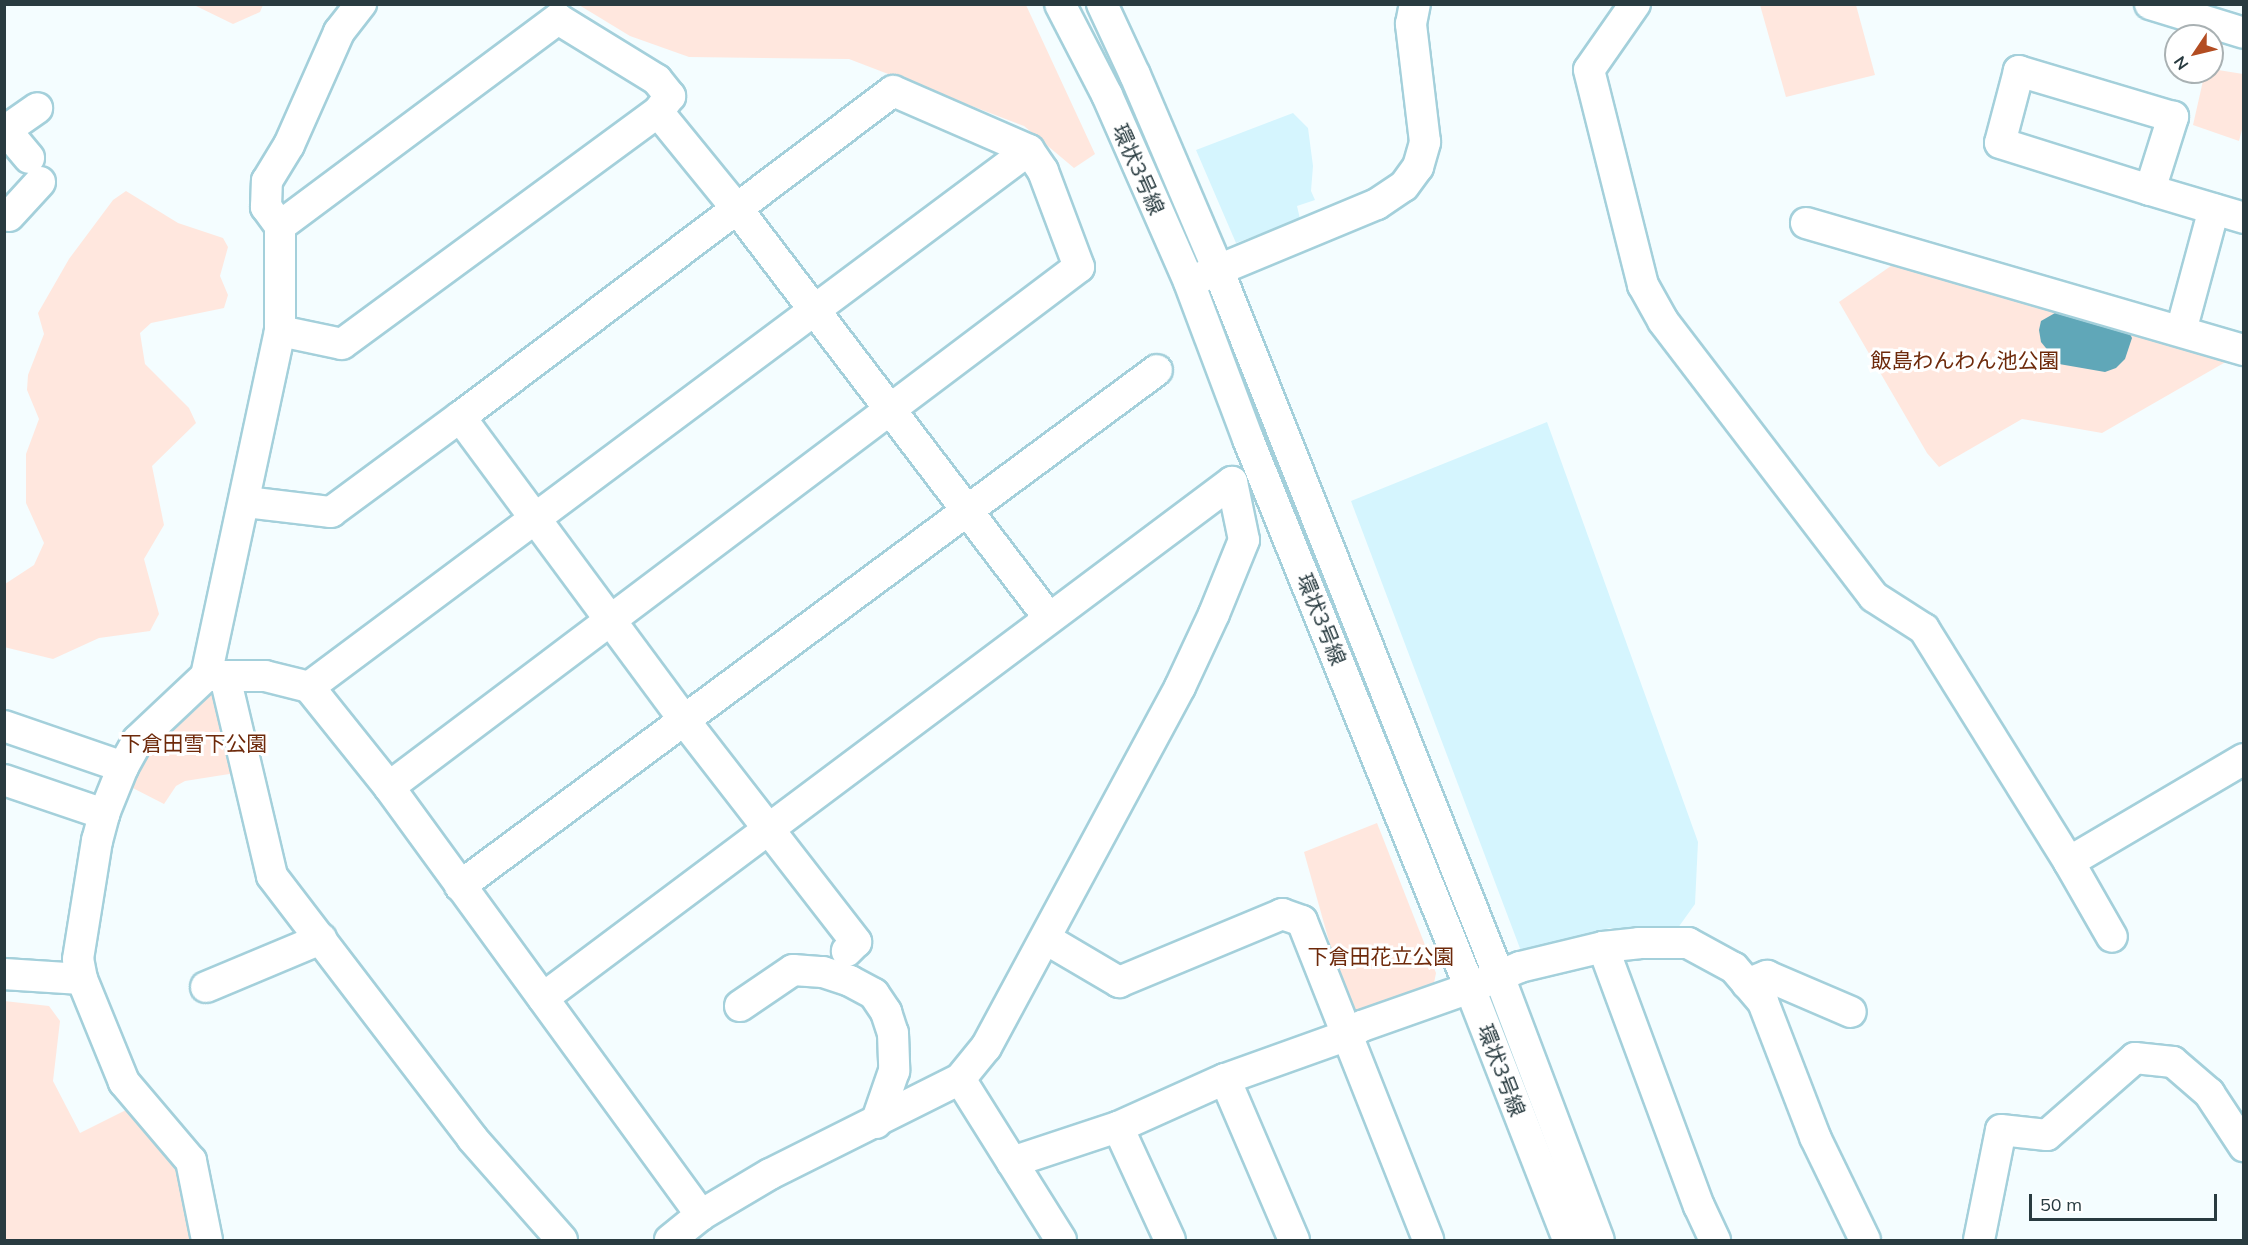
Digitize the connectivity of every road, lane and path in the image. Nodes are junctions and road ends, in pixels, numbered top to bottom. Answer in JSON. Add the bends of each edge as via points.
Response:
{"nodes":[{"id":1,"x":362,"y":4,"type":"edge"},
{"id":2,"x":1060,"y":4,"type":"edge"},
{"id":3,"x":1102,"y":4,"type":"edge"},
{"id":4,"x":1415,"y":4,"type":"edge"},
{"id":5,"x":1635,"y":4,"type":"edge"},
{"id":6,"x":2166,"y":7,"type":"edge"},
{"id":7,"x":2244,"y":33,"type":"edge"},
{"id":8,"x":37,"y":108,"type":"dead end"},
{"id":9,"x":658,"y":112,"type":"junction"},
{"id":10,"x":5,"y":129,"type":"edge"},
{"id":11,"x":1029,"y":150,"type":"junction"},
{"id":12,"x":2150,"y":190,"type":"junction"},
{"id":13,"x":2214,"y":209,"type":"junction"},
{"id":14,"x":738,"y":210,"type":"junction"},
{"id":15,"x":6,"y":216,"type":"edge"},
{"id":16,"x":2244,"y":218,"type":"edge"},
{"id":17,"x":1806,"y":223,"type":"dead end"},
{"id":18,"x":280,"y":226,"type":"junction"},
{"id":19,"x":1219,"y":272,"type":"junction"},
{"id":20,"x":1189,"y":282,"type":"junction"},
{"id":21,"x":814,"y":309,"type":"junction"},
{"id":22,"x":280,"y":331,"type":"junction"},
{"id":23,"x":2181,"y":331,"type":"junction"},
{"id":24,"x":2244,"y":350,"type":"edge"},
{"id":25,"x":1157,"y":370,"type":"dead end"},
{"id":26,"x":889,"y":410,"type":"junction"},
{"id":27,"x":460,"y":417,"type":"junction"},
{"id":28,"x":246,"y":502,"type":"junction"},
{"id":29,"x":964,"y":511,"type":"junction"},
{"id":30,"x":534,"y":519,"type":"junction"},
{"id":31,"x":1049,"y":618,"type":"junction"},
{"id":32,"x":611,"y":621,"type":"junction"},
{"id":33,"x":216,"y":677,"type":"junction"},
{"id":34,"x":309,"y":687,"type":"junction"},
{"id":35,"x":684,"y":720,"type":"junction"},
{"id":36,"x":4,"y":726,"type":"edge"},
{"id":37,"x":2244,"y":759,"type":"edge"},
{"id":38,"x":123,"y":767,"type":"junction"},
{"id":39,"x":4,"y":780,"type":"edge"},
{"id":40,"x":389,"y":786,"type":"junction"},
{"id":41,"x":104,"y":814,"type":"junction"},
{"id":42,"x":770,"y":828,"type":"junction"},
{"id":43,"x":2069,"y":862,"type":"junction"},
{"id":44,"x":460,"y":886,"type":"junction"},
{"id":45,"x":2112,"y":937,"type":"dead end"},
{"id":46,"x":321,"y":939,"type":"junction"},
{"id":47,"x":1046,"y":939,"type":"junction"},
{"id":48,"x":1603,"y":947,"type":"junction"},
{"id":49,"x":847,"y":951,"type":"dead end"},
{"id":50,"x":4,"y":974,"type":"edge"},
{"id":51,"x":1498,"y":976,"type":"junction"},
{"id":52,"x":82,"y":979,"type":"junction"},
{"id":53,"x":1748,"y":984,"type":"junction"},
{"id":54,"x":206,"y":987,"type":"dead end"},
{"id":55,"x":1470,"y":988,"type":"junction"},
{"id":56,"x":543,"y":998,"type":"junction"},
{"id":57,"x":740,"y":1006,"type":"dead end"},
{"id":58,"x":1851,"y":1012,"type":"dead end"},
{"id":59,"x":1348,"y":1035,"type":"junction"},
{"id":60,"x":960,"y":1079,"type":"junction"},
{"id":61,"x":1225,"y":1079,"type":"junction"},
{"id":62,"x":876,"y":1123,"type":"junction"},
{"id":63,"x":1118,"y":1127,"type":"junction"},
{"id":64,"x":2244,"y":1146,"type":"edge"},
{"id":65,"x":1012,"y":1162,"type":"junction"},
{"id":66,"x":701,"y":1215,"type":"junction"},
{"id":67,"x":207,"y":1240,"type":"edge"},
{"id":68,"x":562,"y":1240,"type":"edge"},
{"id":69,"x":670,"y":1240,"type":"edge"},
{"id":70,"x":1061,"y":1240,"type":"edge"},
{"id":71,"x":1170,"y":1240,"type":"edge"},
{"id":72,"x":1294,"y":1240,"type":"edge"},
{"id":73,"x":1428,"y":1240,"type":"edge"},
{"id":74,"x":1568,"y":1240,"type":"edge"},
{"id":75,"x":1599,"y":1240,"type":"edge"},
{"id":76,"x":1715,"y":1240,"type":"edge"},
{"id":77,"x":1865,"y":1240,"type":"edge"},
{"id":78,"x":1979,"y":1240,"type":"edge"}],
"edges":[{"from":1,"to":18,"type":"street","via":[[339,32],[289,145],[267,181],[267,207]]},
{"from":2,"to":20,"type":"street","name":"環状3号線","via":[[1107,95]]},
{"from":3,"to":19,"type":"street","name":"環状3号線"},
{"from":4,"to":19,"type":"street","via":[[1411,24],[1425,142],[1418,167],[1404,186],[1377,204]]},
{"from":5,"to":43,"type":"street","via":[[1589,70],[1643,285],[1663,321],[1874,597],[1924,629]]},
{"from":6,"to":7,"type":"street"},
{"from":8,"to":10,"type":"street"},
{"from":9,"to":14,"type":"street"},
{"from":9,"to":18,"type":"street","via":[[670,96],[657,80],[558,19]]},
{"from":9,"to":22,"type":"street","via":[[342,344]]},
{"from":10,"to":15,"type":"street","via":[[34,170]]},
{"from":11,"to":14,"type":"street","via":[[893,91]]},
{"from":11,"to":21,"type":"street"},
{"from":11,"to":26,"type":"street","via":[[1043,171],[1080,267]]},
{"from":12,"to":12,"type":"street","via":[[2000,143],[2019,71],[2173,117]]},
{"from":12,"to":13,"type":"street"},
{"from":13,"to":16,"type":"street"},
{"from":13,"to":23,"type":"street"},
{"from":14,"to":21,"type":"street"},
{"from":14,"to":27,"type":"street"},
{"from":17,"to":23,"type":"street"},
{"from":18,"to":22,"type":"street"},
{"from":19,"to":20,"type":"street"},
{"from":19,"to":51,"type":"street","name":"環状3号線"},
{"from":20,"to":55,"type":"street","name":"環状3号線","via":[[1248,439]]},
{"from":21,"to":26,"type":"street"},
{"from":21,"to":30,"type":"street"},
{"from":22,"to":28,"type":"street"},
{"from":23,"to":24,"type":"street"},
{"from":25,"to":29,"type":"street"},
{"from":26,"to":29,"type":"street"},
{"from":26,"to":32,"type":"street"},
{"from":27,"to":28,"type":"street","via":[[331,512]]},
{"from":27,"to":30,"type":"street"},
{"from":28,"to":33,"type":"street"},
{"from":29,"to":31,"type":"street"},
{"from":29,"to":35,"type":"street"},
{"from":30,"to":32,"type":"street"},
{"from":30,"to":34,"type":"street"},
{"from":31,"to":42,"type":"street"},
{"from":31,"to":47,"type":"street","via":[[1232,482],[1244,540],[1214,614]]},
{"from":32,"to":35,"type":"street"},
{"from":32,"to":40,"type":"street"},
{"from":33,"to":34,"type":"street","via":[[265,676]]},
{"from":33,"to":38,"type":"street","via":[[138,740]]},
{"from":33,"to":46,"type":"street","via":[[272,876]]},
{"from":34,"to":40,"type":"street"},
{"from":35,"to":42,"type":"street"},
{"from":35,"to":44,"type":"street"},
{"from":36,"to":38,"type":"street"},
{"from":37,"to":43,"type":"street"},
{"from":38,"to":41,"type":"street"},
{"from":39,"to":41,"type":"street"},
{"from":40,"to":44,"type":"street"},
{"from":41,"to":52,"type":"street","via":[[78,958]]},
{"from":42,"to":49,"type":"street","via":[[856,942]]},
{"from":42,"to":56,"type":"street"},
{"from":43,"to":45,"type":"street"},
{"from":44,"to":56,"type":"street"},
{"from":46,"to":54,"type":"street"},
{"from":46,"to":68,"type":"street","via":[[472,1138]]},
{"from":47,"to":59,"type":"street","via":[[1119,982],[1282,914],[1302,921]]},
{"from":47,"to":60,"type":"street","via":[[986,1047]]},
{"from":48,"to":51,"type":"street","via":[[1532,963]]},
{"from":48,"to":53,"type":"street","via":[[1688,943],[1734,968]]},
{"from":48,"to":76,"type":"street"},
{"from":50,"to":52,"type":"street"},
{"from":51,"to":55,"type":"street"},
{"from":51,"to":75,"type":"street","name":"環状3号線"},
{"from":52,"to":67,"type":"street","via":[[124,1082],[191,1161]]},
{"from":53,"to":58,"type":"street","via":[[1767,976]]},
{"from":53,"to":77,"type":"street","via":[[1763,1002],[1815,1137]]},
{"from":55,"to":59,"type":"street","via":[[1362,1026]]},
{"from":55,"to":74,"type":"street","name":"環状3号線"},
{"from":56,"to":66,"type":"street"},
{"from":57,"to":62,"type":"street","via":[[793,970],[823,972],[874,994],[893,1033],[894,1071]]},
{"from":59,"to":61,"type":"street"},
{"from":59,"to":73,"type":"street"},
{"from":60,"to":62,"type":"street"},
{"from":60,"to":65,"type":"street"},
{"from":61,"to":63,"type":"street"},
{"from":61,"to":72,"type":"street"},
{"from":62,"to":66,"type":"street","via":[[770,1174]]},
{"from":63,"to":65,"type":"street"},
{"from":63,"to":71,"type":"street"},
{"from":64,"to":78,"type":"street","via":[[2209,1093],[2173,1062],[2135,1058],[2047,1135],[2001,1130]]},
{"from":65,"to":70,"type":"street"},
{"from":66,"to":69,"type":"street"}]}
